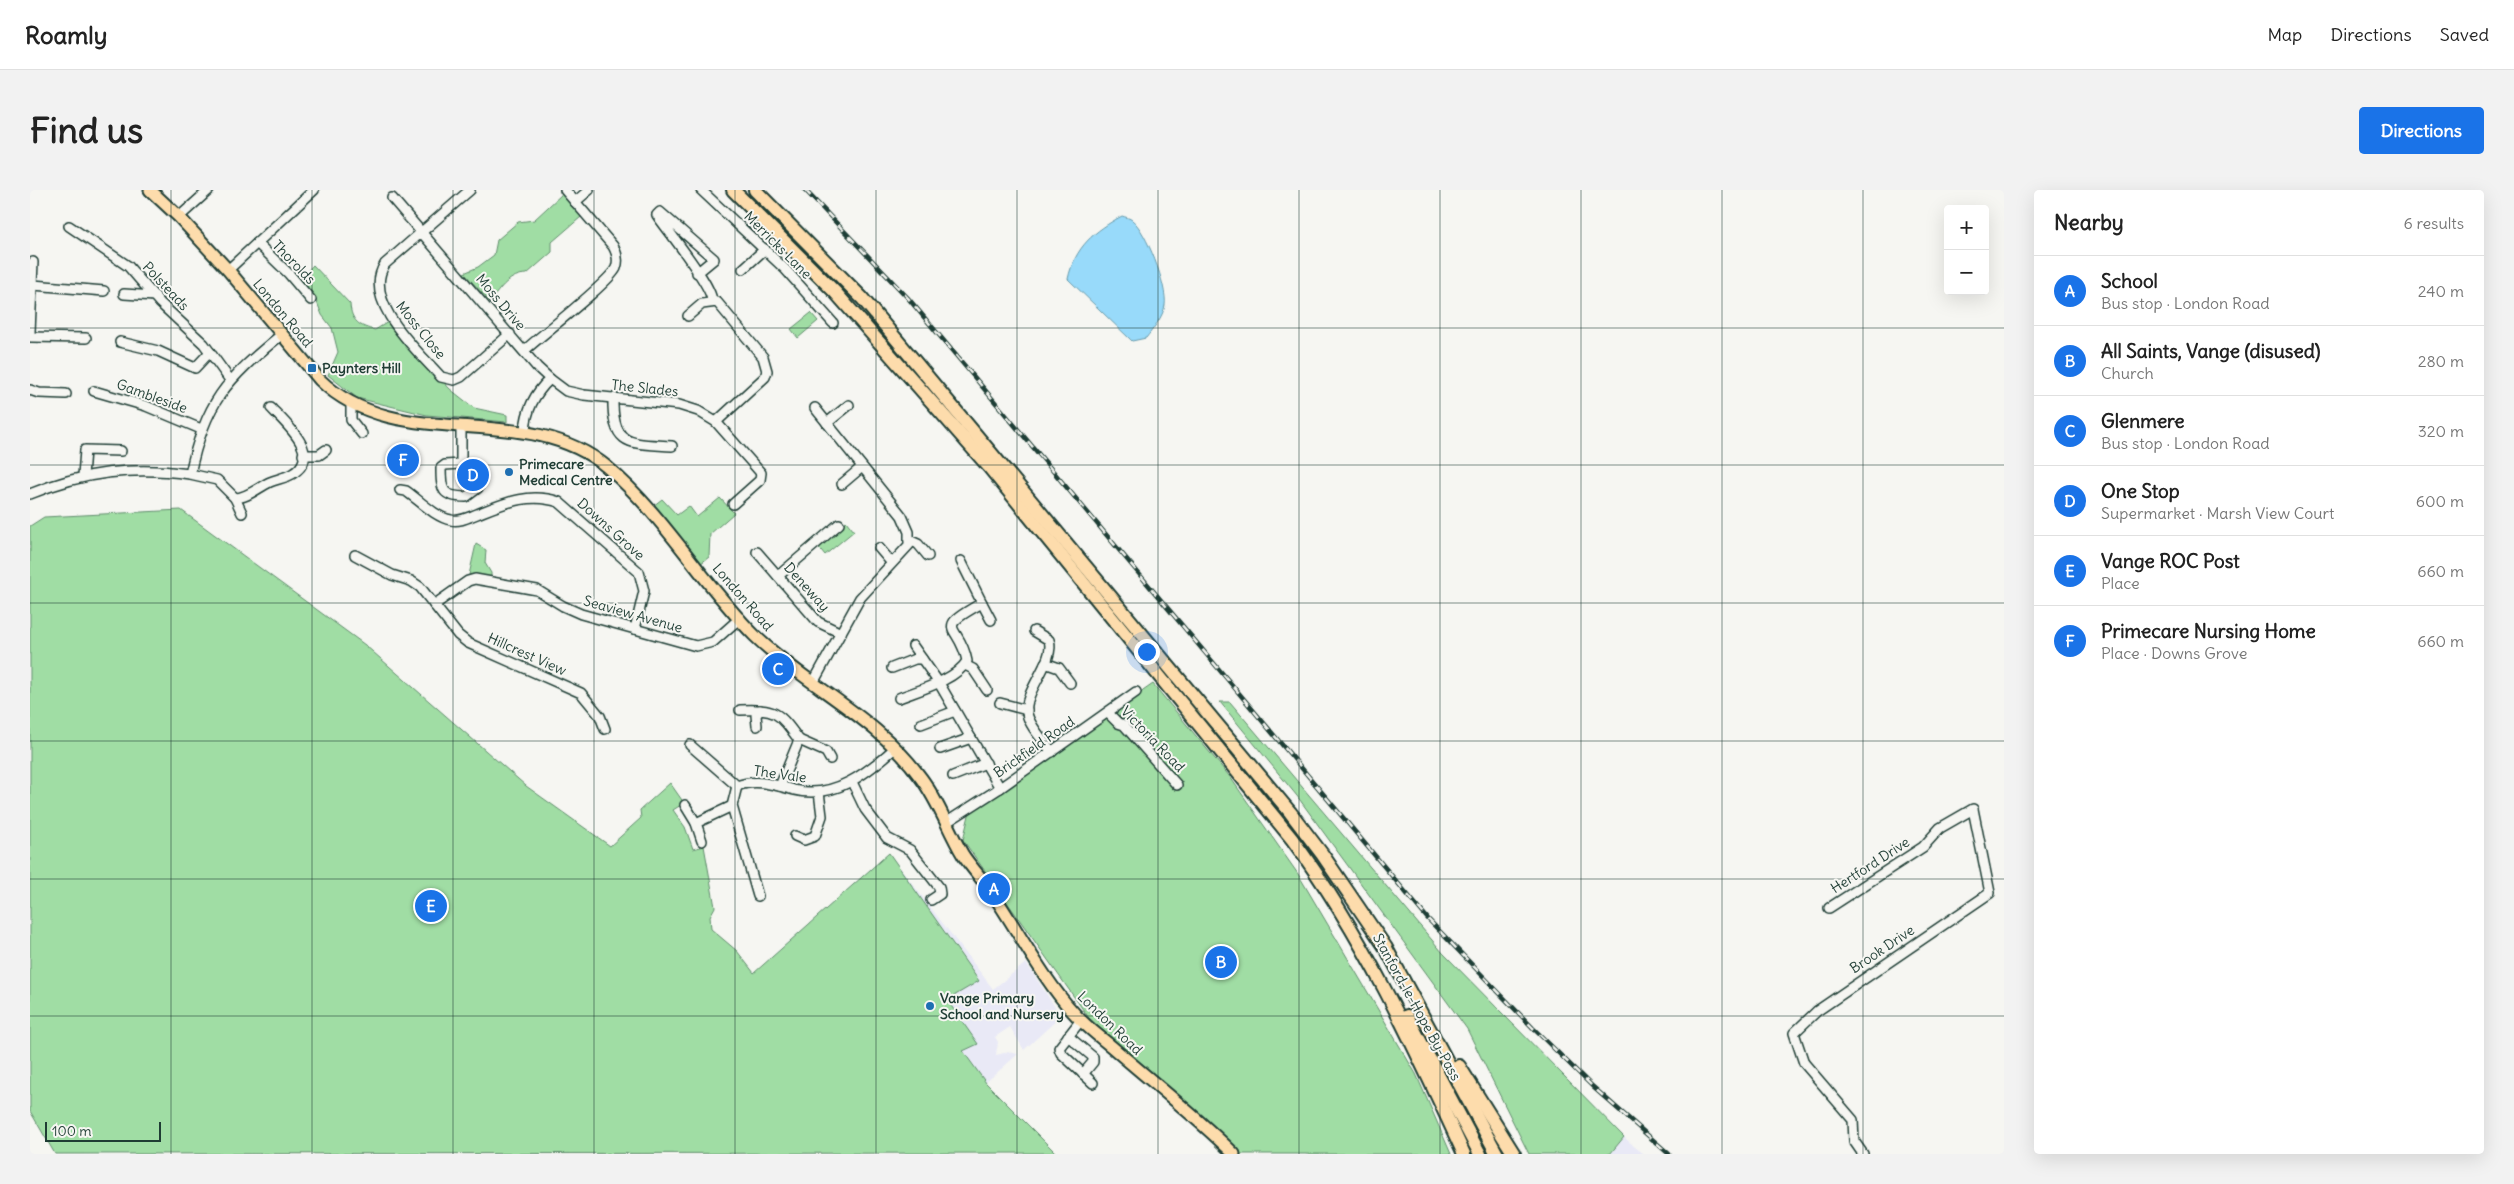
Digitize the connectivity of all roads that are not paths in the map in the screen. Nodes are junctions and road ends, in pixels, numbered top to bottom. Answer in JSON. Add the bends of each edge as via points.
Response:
{"nodes":[{"id":1,"x":150,"y":190,"type":"edge"},
{"id":2,"x":209,"y":190,"type":"edge"},
{"id":3,"x":314,"y":190,"type":"edge"},
{"id":4,"x":470,"y":190,"type":"edge"},
{"id":5,"x":565,"y":190,"type":"edge"},
{"id":6,"x":589,"y":190,"type":"edge"},
{"id":7,"x":700,"y":190,"type":"edge"},
{"id":8,"x":733,"y":190,"type":"edge"},
{"id":9,"x":755,"y":190,"type":"edge"},
{"id":10,"x":392,"y":198,"type":"dead end"},
{"id":11,"x":575,"y":202,"type":"junction"},
{"id":12,"x":179,"y":217,"type":"junction"},
{"id":13,"x":69,"y":226,"type":"dead end"},
{"id":14,"x":422,"y":232,"type":"junction"},
{"id":15,"x":257,"y":243,"type":"junction"},
{"id":16,"x":765,"y":249,"type":"junction"},
{"id":17,"x":33,"y":262,"type":"dead end"},
{"id":18,"x":743,"y":269,"type":"dead end"},
{"id":19,"x":228,"y":270,"type":"junction"},
{"id":20,"x":697,"y":272,"type":"junction"},
{"id":21,"x":34,"y":285,"type":"junction"},
{"id":22,"x":104,"y":291,"type":"dead end"},
{"id":23,"x":124,"y":294,"type":"dead end"},
{"id":24,"x":155,"y":296,"type":"junction"},
{"id":25,"x":311,"y":300,"type":"dead end"},
{"id":26,"x":712,"y":301,"type":"junction"},
{"id":27,"x":31,"y":314,"type":"edge"},
{"id":28,"x":688,"y":316,"type":"dead end"},
{"id":29,"x":833,"y":323,"type":"dead end"},
{"id":30,"x":30,"y":332,"type":"edge"},
{"id":31,"x":510,"y":334,"type":"junction"},
{"id":32,"x":281,"y":335,"type":"junction"},
{"id":33,"x":30,"y":337,"type":"edge"},
{"id":34,"x":86,"y":338,"type":"dead end"},
{"id":35,"x":120,"y":342,"type":"dead end"},
{"id":36,"x":524,"y":350,"type":"junction"},
{"id":37,"x":210,"y":352,"type":"junction"},
{"id":38,"x":550,"y":379,"type":"junction"},
{"id":39,"x":230,"y":380,"type":"junction"},
{"id":40,"x":30,"y":390,"type":"edge"},
{"id":41,"x":94,"y":391,"type":"dead end"},
{"id":42,"x":66,"y":394,"type":"dead end"},
{"id":43,"x":613,"y":398,"type":"junction"},
{"id":44,"x":351,"y":404,"type":"junction"},
{"id":45,"x":849,"y":405,"type":"dead end"},
{"id":46,"x":271,"y":408,"type":"dead end"},
{"id":47,"x":814,"y":408,"type":"dead end"},
{"id":48,"x":716,"y":422,"type":"junction"},
{"id":49,"x":826,"y":423,"type":"junction"},
{"id":50,"x":461,"y":426,"type":"junction"},
{"id":51,"x":201,"y":429,"type":"junction"},
{"id":52,"x":525,"y":431,"type":"junction"},
{"id":53,"x":362,"y":434,"type":"dead end"},
{"id":54,"x":672,"y":446,"type":"dead end"},
{"id":55,"x":326,"y":450,"type":"dead end"},
{"id":56,"x":121,"y":451,"type":"dead end"},
{"id":57,"x":303,"y":455,"type":"junction"},
{"id":58,"x":862,"y":467,"type":"junction"},
{"id":59,"x":190,"y":474,"type":"junction"},
{"id":60,"x":82,"y":476,"type":"junction"},
{"id":61,"x":842,"y":484,"type":"dead end"},
{"id":62,"x":478,"y":488,"type":"dead end"},
{"id":63,"x":400,"y":490,"type":"dead end"},
{"id":64,"x":30,"y":494,"type":"edge"},
{"id":65,"x":235,"y":498,"type":"junction"},
{"id":66,"x":733,"y":504,"type":"dead end"},
{"id":67,"x":242,"y":513,"type":"dead end"},
{"id":68,"x":839,"y":524,"type":"dead end"},
{"id":69,"x":909,"y":540,"type":"junction"},
{"id":70,"x":879,"y":548,"type":"dead end"},
{"id":71,"x":757,"y":552,"type":"dead end"},
{"id":72,"x":355,"y":555,"type":"dead end"},
{"id":73,"x":928,"y":556,"type":"dead end"},
{"id":74,"x":961,"y":561,"type":"dead end"},
{"id":75,"x":891,"y":562,"type":"junction"},
{"id":76,"x":778,"y":576,"type":"junction"},
{"id":77,"x":982,"y":603,"type":"junction"},
{"id":78,"x":434,"y":605,"type":"junction"},
{"id":79,"x":740,"y":618,"type":"junction"},
{"id":80,"x":992,"y":620,"type":"dead end"},
{"id":81,"x":635,"y":630,"type":"junction"},
{"id":82,"x":1034,"y":631,"type":"dead end"},
{"id":83,"x":841,"y":633,"type":"junction"},
{"id":84,"x":913,"y":646,"type":"dead end"},
{"id":85,"x":922,"y":658,"type":"junction"},
{"id":86,"x":1045,"y":663,"type":"junction"},
{"id":87,"x":965,"y":665,"type":"junction"},
{"id":88,"x":892,"y":668,"type":"dead end"},
{"id":89,"x":814,"y":683,"type":"junction"},
{"id":90,"x":939,"y":683,"type":"junction"},
{"id":91,"x":1070,"y":683,"type":"dead end"},
{"id":92,"x":986,"y":690,"type":"dead end"},
{"id":93,"x":1136,"y":692,"type":"dead end"},
{"id":94,"x":899,"y":698,"type":"dead end"},
{"id":95,"x":1000,"y":703,"type":"dead end"},
{"id":96,"x":740,"y":710,"type":"dead end"},
{"id":97,"x":760,"y":710,"type":"junction"},
{"id":98,"x":1027,"y":710,"type":"junction"},
{"id":99,"x":955,"y":711,"type":"junction"},
{"id":100,"x":1108,"y":713,"type":"junction"},
{"id":101,"x":921,"y":724,"type":"dead end"},
{"id":102,"x":757,"y":726,"type":"dead end"},
{"id":103,"x":605,"y":729,"type":"dead end"},
{"id":104,"x":971,"y":738,"type":"junction"},
{"id":105,"x":799,"y":740,"type":"junction"},
{"id":106,"x":690,"y":745,"type":"dead end"},
{"id":107,"x":895,"y":748,"type":"junction"},
{"id":108,"x":940,"y":749,"type":"dead end"},
{"id":109,"x":1052,"y":752,"type":"junction"},
{"id":110,"x":830,"y":759,"type":"dead end"},
{"id":111,"x":986,"y":763,"type":"junction"},
{"id":112,"x":953,"y":776,"type":"dead end"},
{"id":113,"x":852,"y":782,"type":"junction"},
{"id":114,"x":1177,"y":785,"type":"dead end"},
{"id":115,"x":738,"y":786,"type":"junction"},
{"id":116,"x":780,"y":786,"type":"junction"},
{"id":117,"x":1000,"y":788,"type":"junction"},
{"id":118,"x":819,"y":792,"type":"junction"},
{"id":119,"x":685,"y":805,"type":"dead end"},
{"id":120,"x":732,"y":806,"type":"junction"},
{"id":121,"x":947,"y":822,"type":"junction"},
{"id":122,"x":696,"y":823,"type":"junction"},
{"id":123,"x":795,"y":836,"type":"dead end"},
{"id":124,"x":702,"y":841,"type":"dead end"},
{"id":125,"x":1321,"y":878,"type":"junction"},
{"id":126,"x":1990,"y":892,"type":"joint"},
{"id":127,"x":758,"y":896,"type":"dead end"},
{"id":128,"x":932,"y":900,"type":"dead end"},
{"id":129,"x":1829,"y":908,"type":"dead end"},
{"id":130,"x":1404,"y":979,"type":"junction"},
{"id":131,"x":1081,"y":1020,"type":"junction"},
{"id":132,"x":1068,"y":1036,"type":"junction"},
{"id":133,"x":1083,"y":1074,"type":"junction"},
{"id":134,"x":1093,"y":1083,"type":"dead end"},
{"id":135,"x":1234,"y":1154,"type":"edge"},
{"id":136,"x":1464,"y":1154,"type":"edge"},
{"id":137,"x":1480,"y":1154,"type":"edge"},
{"id":138,"x":1497,"y":1154,"type":"edge"},
{"id":139,"x":1514,"y":1154,"type":"edge"},
{"id":140,"x":1864,"y":1154,"type":"edge"}],
"edges":[{"from":1,"to":12,"type":"main road","name":"London Road"},
{"from":2,"to":12,"type":"street"},
{"from":3,"to":15,"type":"street"},
{"from":4,"to":14,"type":"street"},
{"from":5,"to":11,"type":"street"},
{"from":6,"to":11,"type":"street"},
{"from":7,"to":16,"type":"street","name":"Merricks Lane"},
{"from":8,"to":125,"type":"highway","via":[[835,292],[989,468],[1239,771]]},
{"from":9,"to":130,"type":"highway","via":[[862,298],[1254,768],[1322,854]]},
{"from":10,"to":14,"type":"street","name":"Moss Drive"},
{"from":11,"to":36,"type":"street","via":[[613,246],[617,253],[616,267],[604,282]]},
{"from":12,"to":19,"type":"main road","name":"London Road"},
{"from":13,"to":24,"type":"street","name":"Polsteads","via":[[128,266]]},
{"from":14,"to":31,"type":"street","name":"Moss Drive"},
{"from":14,"to":31,"type":"street","name":"Moss Close","via":[[381,270],[383,304],[395,325],[441,376],[454,380]]},
{"from":15,"to":19,"type":"street"},
{"from":15,"to":25,"type":"street","name":"Thorolds"},
{"from":16,"to":18,"type":"street"},
{"from":16,"to":29,"type":"street","name":"Merricks Lane"},
{"from":17,"to":21,"type":"street"},
{"from":19,"to":32,"type":"main road","name":"London Road"},
{"from":20,"to":20,"type":"street","via":[[657,215],[660,212],[714,258]]},
{"from":20,"to":26,"type":"street","via":[[710,291]]},
{"from":21,"to":22,"type":"street"},
{"from":21,"to":27,"type":"street"},
{"from":23,"to":24,"type":"street"},
{"from":24,"to":37,"type":"street","name":"Polsteads"},
{"from":26,"to":28,"type":"street","via":[[702,304]]},
{"from":26,"to":48,"type":"street","via":[[722,305],[763,357],[767,371],[760,382]]},
{"from":27,"to":30,"type":"street"},
{"from":31,"to":36,"type":"street","name":"Moss Drive"},
{"from":32,"to":39,"type":"street"},
{"from":32,"to":44,"type":"main road","name":"London Road","via":[[333,393]]},
{"from":33,"to":34,"type":"street"},
{"from":35,"to":37,"type":"street","via":[[158,352],[195,368]]},
{"from":36,"to":38,"type":"street","name":"Moss Drive"},
{"from":37,"to":39,"type":"street","name":"Polsteads"},
{"from":38,"to":43,"type":"street","name":"The Slades","via":[[566,391]]},
{"from":38,"to":52,"type":"street","via":[[527,413]]},
{"from":39,"to":51,"type":"street"},
{"from":40,"to":42,"type":"street"},
{"from":41,"to":51,"type":"street","name":"Gambleside","via":[[146,406]]},
{"from":43,"to":48,"type":"street","name":"The Slades","via":[[680,405],[708,415]]},
{"from":43,"to":54,"type":"street","via":[[613,418],[625,440]]},
{"from":44,"to":50,"type":"main road","name":"London Road","via":[[402,420]]},
{"from":44,"to":53,"type":"street","via":[[351,420]]},
{"from":45,"to":49,"type":"street"},
{"from":46,"to":57,"type":"street","via":[[298,436]]},
{"from":47,"to":49,"type":"street"},
{"from":48,"to":66,"type":"street","name":"The Slades","via":[[760,473],[760,480]]},
{"from":49,"to":58,"type":"street"},
{"from":50,"to":52,"type":"main road","name":"London Road"},
{"from":50,"to":62,"type":"street","via":[[461,464],[443,465],[441,485],[447,494],[466,498]]},
{"from":51,"to":59,"type":"street"},
{"from":52,"to":79,"type":"main road","name":"London Road","via":[[563,441],[607,467],[650,512]]},
{"from":55,"to":57,"type":"street","via":[[319,455]]},
{"from":56,"to":60,"type":"street","via":[[85,450]]},
{"from":57,"to":65,"type":"street","via":[[301,465],[292,474]]},
{"from":58,"to":61,"type":"street"},
{"from":58,"to":69,"type":"street","via":[[902,516]]},
{"from":59,"to":60,"type":"street","via":[[126,470]]},
{"from":59,"to":65,"type":"street","via":[[217,480]]},
{"from":60,"to":64,"type":"street"},
{"from":63,"to":81,"type":"street","name":"Downs Grove","via":[[453,520],[473,516],[517,498],[559,502],[639,572],[644,590]]},
{"from":65,"to":67,"type":"street"},
{"from":68,"to":76,"type":"street"},
{"from":69,"to":73,"type":"street","via":[[918,544]]},
{"from":69,"to":75,"type":"street","via":[[909,545]]},
{"from":70,"to":75,"type":"street"},
{"from":71,"to":76,"type":"street","name":"Deneway"},
{"from":72,"to":78,"type":"street","name":"Hillcrest View","via":[[392,575],[411,581]]},
{"from":74,"to":77,"type":"street"},
{"from":75,"to":83,"type":"street","via":[[860,598]]},
{"from":76,"to":83,"type":"street","name":"Deneway","via":[[818,622]]},
{"from":77,"to":80,"type":"street"},
{"from":77,"to":87,"type":"street","via":[[955,618],[952,624],[966,653]]},
{"from":78,"to":81,"type":"street","name":"Seaview Avenue","via":[[475,579],[537,590],[581,614]]},
{"from":78,"to":103,"type":"street","name":"Hillcrest View","via":[[468,643],[581,693],[600,716]]},
{"from":79,"to":81,"type":"street","name":"Seaview Avenue","via":[[713,642],[702,646]]},
{"from":79,"to":89,"type":"main road","name":"London Road","via":[[784,661]]},
{"from":82,"to":86,"type":"street","via":[[1050,642]]},
{"from":83,"to":89,"type":"street"},
{"from":84,"to":85,"type":"street"},
{"from":85,"to":88,"type":"street"},
{"from":85,"to":90,"type":"street"},
{"from":86,"to":91,"type":"street","via":[[1059,668]]},
{"from":86,"to":98,"type":"street"},
{"from":87,"to":90,"type":"street"},
{"from":87,"to":92,"type":"street","via":[[973,669]]},
{"from":89,"to":107,"type":"main road","name":"London Road","via":[[854,711]]},
{"from":90,"to":94,"type":"street"},
{"from":90,"to":99,"type":"street"},
{"from":93,"to":100,"type":"street","name":"Brickfield Road"},
{"from":95,"to":98,"type":"street"},
{"from":96,"to":97,"type":"street"},
{"from":97,"to":102,"type":"street","via":[[756,715]]},
{"from":97,"to":105,"type":"street","via":[[768,710],[784,719]]},
{"from":98,"to":109,"type":"street","via":[[1028,717]]},
{"from":99,"to":101,"type":"street"},
{"from":99,"to":104,"type":"street"},
{"from":100,"to":109,"type":"street","name":"Brickfield Road"},
{"from":100,"to":114,"type":"street","name":"Victoria Road","via":[[1124,725]]},
{"from":104,"to":108,"type":"street"},
{"from":104,"to":111,"type":"street"},
{"from":105,"to":110,"type":"street","via":[[826,752]]},
{"from":105,"to":116,"type":"street"},
{"from":106,"to":115,"type":"street","name":"The Vale"},
{"from":107,"to":113,"type":"street","name":"The Vale","via":[[872,770]]},
{"from":107,"to":121,"type":"main road","name":"London Road","via":[[920,776]]},
{"from":109,"to":117,"type":"street","name":"Brickfield Road"},
{"from":111,"to":112,"type":"street"},
{"from":111,"to":117,"type":"street"},
{"from":113,"to":118,"type":"street","name":"The Vale"},
{"from":113,"to":128,"type":"street","via":[[887,838],[910,850],[939,887],[940,894]]},
{"from":115,"to":116,"type":"street","name":"The Vale","via":[[748,782]]},
{"from":115,"to":120,"type":"street","name":"The Vale"},
{"from":116,"to":118,"type":"street","name":"The Vale","via":[[796,791]]},
{"from":117,"to":121,"type":"street","name":"Brickfield Road"},
{"from":118,"to":123,"type":"street","via":[[822,816],[815,836],[805,844]]},
{"from":119,"to":122,"type":"street"},
{"from":120,"to":122,"type":"street"},
{"from":120,"to":127,"type":"street"},
{"from":121,"to":131,"type":"main road","name":"London Road","via":[[963,855]]},
{"from":122,"to":124,"type":"street"},
{"from":125,"to":136,"type":"highway","via":[[1398,1017]]},
{"from":125,"to":137,"type":"highway","name":"Stanford-le-Hope By-Pass","via":[[1398,1000]]},
{"from":126,"to":129,"type":"street","name":"Hertford Drive","via":[[1973,809],[1940,828],[1923,847]]},
{"from":126,"to":140,"type":"street","name":"Brook Drive","via":[[1817,1010],[1794,1033],[1804,1063],[1853,1120],[1854,1141]]},
{"from":130,"to":138,"type":"highway"},
{"from":130,"to":139,"type":"highway"},
{"from":131,"to":132,"type":"street"},
{"from":131,"to":135,"type":"main road","name":"London Road"},
{"from":132,"to":133,"type":"street","via":[[1059,1048]]},
{"from":132,"to":133,"type":"street","via":[[1093,1057],[1093,1062]]},
{"from":133,"to":134,"type":"street"}]}
